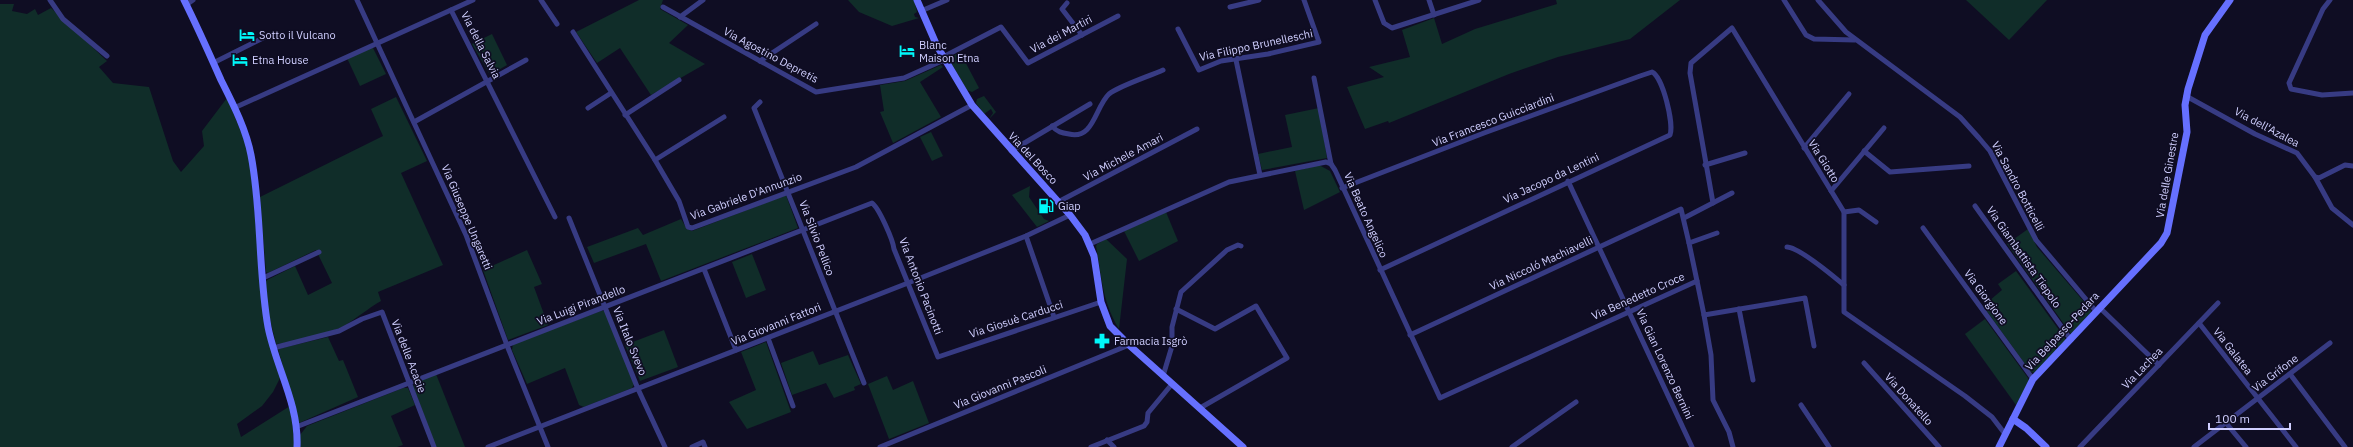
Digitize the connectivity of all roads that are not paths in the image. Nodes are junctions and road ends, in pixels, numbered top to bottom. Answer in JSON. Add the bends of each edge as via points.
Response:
{"nodes":[{"id":1,"x":50,"y":0,"type":"edge"},
{"id":2,"x":193,"y":0,"type":"edge"},
{"id":3,"x":356,"y":0,"type":"edge"},
{"id":4,"x":473,"y":0,"type":"edge"},
{"id":5,"x":540,"y":0,"type":"edge"},
{"id":6,"x":703,"y":0,"type":"edge"},
{"id":7,"x":917,"y":0,"type":"edge"},
{"id":8,"x":947,"y":0,"type":"edge"},
{"id":9,"x":1259,"y":0,"type":"edge"},
{"id":10,"x":1304,"y":0,"type":"edge"},
{"id":11,"x":1375,"y":0,"type":"edge"},
{"id":12,"x":1429,"y":0,"type":"edge"},
{"id":13,"x":1479,"y":0,"type":"edge"},
{"id":14,"x":1784,"y":0,"type":"edge"},
{"id":15,"x":1818,"y":0,"type":"edge"},
{"id":16,"x":2230,"y":0,"type":"edge"},
{"id":17,"x":2330,"y":0,"type":"edge"},
{"id":18,"x":185,"y":2,"type":"edge"},
{"id":19,"x":1067,"y":3,"type":"dead end"},
{"id":20,"x":1230,"y":6,"type":"dead end"},
{"id":21,"x":663,"y":8,"type":"dead end"},
{"id":22,"x":451,"y":10,"type":"junction"},
{"id":23,"x":921,"y":11,"type":"junction"},
{"id":24,"x":1434,"y":14,"type":"junction"},
{"id":25,"x":1118,"y":16,"type":"dead end"},
{"id":26,"x":680,"y":17,"type":"junction"},
{"id":27,"x":557,"y":24,"type":"dead end"},
{"id":28,"x":816,"y":24,"type":"dead end"},
{"id":29,"x":1178,"y":29,"type":"dead end"},
{"id":30,"x":572,"y":32,"type":"dead end"},
{"id":31,"x":1082,"y":35,"type":"junction"},
{"id":32,"x":267,"y":36,"type":"dead end"},
{"id":33,"x":1856,"y":40,"type":"junction"},
{"id":34,"x":377,"y":42,"type":"junction"},
{"id":35,"x":107,"y":56,"type":"dead end"},
{"id":36,"x":944,"y":58,"type":"junction"},
{"id":37,"x":526,"y":60,"type":"dead end"},
{"id":38,"x":1236,"y":60,"type":"junction"},
{"id":39,"x":760,"y":61,"type":"junction"},
{"id":40,"x":213,"y":63,"type":"junction"},
{"id":41,"x":1163,"y":70,"type":"dead end"},
{"id":42,"x":1652,"y":72,"type":"joint"},
{"id":43,"x":1314,"y":78,"type":"dead end"},
{"id":44,"x":679,"y":80,"type":"dead end"},
{"id":45,"x":488,"y":81,"type":"junction"},
{"id":46,"x":611,"y":93,"type":"junction"},
{"id":47,"x":2353,"y":93,"type":"edge"},
{"id":48,"x":1849,"y":94,"type":"dead end"},
{"id":49,"x":2186,"y":96,"type":"junction"},
{"id":50,"x":760,"y":102,"type":"dead end"},
{"id":51,"x":1090,"y":104,"type":"dead end"},
{"id":52,"x":972,"y":105,"type":"junction"},
{"id":53,"x":234,"y":108,"type":"junction"},
{"id":54,"x":588,"y":108,"type":"dead end"},
{"id":55,"x":625,"y":115,"type":"junction"},
{"id":56,"x":724,"y":117,"type":"dead end"},
{"id":57,"x":414,"y":122,"type":"junction"},
{"id":58,"x":1052,"y":126,"type":"junction"},
{"id":59,"x":1884,"y":128,"type":"dead end"},
{"id":60,"x":1197,"y":129,"type":"dead end"},
{"id":61,"x":1804,"y":148,"type":"junction"},
{"id":62,"x":1011,"y":151,"type":"junction"},
{"id":63,"x":1864,"y":151,"type":"junction"},
{"id":64,"x":1744,"y":154,"type":"dead end"},
{"id":65,"x":655,"y":160,"type":"junction"},
{"id":66,"x":1331,"y":164,"type":"junction"},
{"id":67,"x":1705,"y":165,"type":"junction"},
{"id":68,"x":1969,"y":166,"type":"dead end"},
{"id":69,"x":2353,"y":166,"type":"edge"},
{"id":70,"x":1260,"y":175,"type":"junction"},
{"id":71,"x":2315,"y":177,"type":"junction"},
{"id":72,"x":1568,"y":181,"type":"junction"},
{"id":73,"x":1342,"y":188,"type":"junction"},
{"id":74,"x":1831,"y":190,"type":"junction"},
{"id":75,"x":788,"y":192,"type":"junction"},
{"id":76,"x":1732,"y":193,"type":"dead end"},
{"id":77,"x":1058,"y":202,"type":"junction"},
{"id":78,"x":872,"y":203,"type":"joint"},
{"id":79,"x":1713,"y":203,"type":"junction"},
{"id":80,"x":1975,"y":206,"type":"dead end"},
{"id":81,"x":1844,"y":212,"type":"junction"},
{"id":82,"x":1070,"y":215,"type":"junction"},
{"id":83,"x":555,"y":217,"type":"dead end"},
{"id":84,"x":569,"y":218,"type":"dead end"},
{"id":85,"x":1684,"y":218,"type":"junction"},
{"id":86,"x":1876,"y":222,"type":"dead end"},
{"id":87,"x":2353,"y":225,"type":"edge"},
{"id":88,"x":1923,"y":228,"type":"dead end"},
{"id":89,"x":802,"y":230,"type":"junction"},
{"id":90,"x":1717,"y":233,"type":"dead end"},
{"id":91,"x":1026,"y":236,"type":"junction"},
{"id":92,"x":2161,"y":243,"type":"joint"},
{"id":93,"x":1090,"y":244,"type":"junction"},
{"id":94,"x":1689,"y":244,"type":"junction"},
{"id":95,"x":1241,"y":246,"type":"dead end"},
{"id":96,"x":1787,"y":247,"type":"dead end"},
{"id":97,"x":1598,"y":248,"type":"junction"},
{"id":98,"x":318,"y":252,"type":"dead end"},
{"id":99,"x":704,"y":269,"type":"junction"},
{"id":100,"x":1380,"y":270,"type":"junction"},
{"id":101,"x":263,"y":278,"type":"junction"},
{"id":102,"x":1697,"y":280,"type":"junction"},
{"id":103,"x":908,"y":283,"type":"junction"},
{"id":104,"x":1844,"y":285,"type":"junction"},
{"id":105,"x":1101,"y":302,"type":"junction"},
{"id":106,"x":2218,"y":303,"type":"dead end"},
{"id":107,"x":605,"y":306,"type":"junction"},
{"id":108,"x":2097,"y":308,"type":"junction"},
{"id":109,"x":1176,"y":309,"type":"junction"},
{"id":110,"x":1739,"y":309,"type":"junction"},
{"id":111,"x":836,"y":311,"type":"junction"},
{"id":112,"x":1629,"y":311,"type":"junction"},
{"id":113,"x":1704,"y":315,"type":"junction"},
{"id":114,"x":1054,"y":317,"type":"junction"},
{"id":115,"x":2199,"y":323,"type":"junction"},
{"id":116,"x":1410,"y":335,"type":"junction"},
{"id":117,"x":768,"y":338,"type":"junction"},
{"id":118,"x":2071,"y":340,"type":"junction"},
{"id":119,"x":2330,"y":343,"type":"dead end"},
{"id":120,"x":506,"y":344,"type":"junction"},
{"id":121,"x":1129,"y":345,"type":"junction"},
{"id":122,"x":1814,"y":346,"type":"dead end"},
{"id":123,"x":273,"y":348,"type":"junction"},
{"id":124,"x":736,"y":350,"type":"junction"},
{"id":125,"x":938,"y":356,"type":"joint"},
{"id":126,"x":1864,"y":364,"type":"dead end"},
{"id":127,"x":2159,"y":365,"type":"junction"},
{"id":128,"x":2290,"y":374,"type":"junction"},
{"id":129,"x":1163,"y":376,"type":"junction"},
{"id":130,"x":2032,"y":379,"type":"junction"},
{"id":131,"x":1753,"y":380,"type":"dead end"},
{"id":132,"x":409,"y":383,"type":"junction"},
{"id":133,"x":864,"y":383,"type":"dead end"},
{"id":134,"x":1172,"y":384,"type":"junction"},
{"id":135,"x":638,"y":389,"type":"junction"},
{"id":136,"x":1440,"y":398,"type":"joint"},
{"id":137,"x":2258,"y":398,"type":"junction"},
{"id":138,"x":1576,"y":402,"type":"dead end"},
{"id":139,"x":1801,"y":405,"type":"dead end"},
{"id":140,"x":793,"y":406,"type":"dead end"},
{"id":141,"x":1200,"y":408,"type":"junction"},
{"id":142,"x":2013,"y":419,"type":"junction"},
{"id":143,"x":2226,"y":423,"type":"junction"},
{"id":144,"x":296,"y":426,"type":"junction"},
{"id":145,"x":540,"y":426,"type":"junction"},
{"id":146,"x":2005,"y":434,"type":"junction"},
{"id":147,"x":1107,"y":440,"type":"junction"},
{"id":148,"x":297,"y":447,"type":"edge"},
{"id":149,"x":434,"y":447,"type":"edge"},
{"id":150,"x":488,"y":447,"type":"edge"},
{"id":151,"x":548,"y":447,"type":"edge"},
{"id":152,"x":665,"y":447,"type":"edge"},
{"id":153,"x":692,"y":447,"type":"edge"},
{"id":154,"x":705,"y":447,"type":"edge"},
{"id":155,"x":880,"y":447,"type":"edge"},
{"id":156,"x":1091,"y":447,"type":"edge"},
{"id":157,"x":1114,"y":447,"type":"edge"},
{"id":158,"x":1243,"y":447,"type":"edge"},
{"id":159,"x":1512,"y":447,"type":"edge"},
{"id":160,"x":1692,"y":447,"type":"edge"},
{"id":161,"x":1733,"y":447,"type":"edge"},
{"id":162,"x":1829,"y":447,"type":"edge"},
{"id":163,"x":1939,"y":447,"type":"edge"},
{"id":164,"x":1999,"y":447,"type":"edge"},
{"id":165,"x":2046,"y":447,"type":"edge"},
{"id":166,"x":2080,"y":447,"type":"edge"},
{"id":167,"x":2194,"y":447,"type":"edge"},
{"id":168,"x":2246,"y":447,"type":"edge"},
{"id":169,"x":2296,"y":447,"type":"edge"},
{"id":170,"x":2346,"y":447,"type":"edge"}],
"edges":[{"from":1,"to":35,"type":"street","via":[[63,18]]},
{"from":2,"to":18,"type":"street"},
{"from":3,"to":34,"type":"street","name":"Via Giuseppe Ungaretti"},
{"from":4,"to":22,"type":"street"},
{"from":5,"to":27,"type":"street"},
{"from":6,"to":26,"type":"street"},
{"from":7,"to":23,"type":"street","name":"Via del Bosco"},
{"from":8,"to":23,"type":"street"},
{"from":9,"to":20,"type":"street"},
{"from":10,"to":38,"type":"street","name":"Via Filippo Brunelleschi","via":[[1319,42],[1292,50]]},
{"from":11,"to":24,"type":"street","via":[[1384,23],[1389,28]]},
{"from":12,"to":24,"type":"street"},
{"from":13,"to":24,"type":"street"},
{"from":14,"to":33,"type":"street","via":[[1806,35],[1814,39]]},
{"from":15,"to":33,"type":"street","name":"Via Sandro Botticelli"},
{"from":16,"to":49,"type":"street","name":"Via delle Ginestre","via":[[2205,35]]},
{"from":17,"to":47,"type":"street","via":[[2320,16],[2289,86],[2291,89],[2322,95]]},
{"from":18,"to":40,"type":"street"},
{"from":19,"to":31,"type":"street","via":[[1062,9]]},
{"from":21,"to":26,"type":"street","name":"Via Agostino Depretis"},
{"from":22,"to":34,"type":"street","name":"Via della Salvia"},
{"from":22,"to":45,"type":"street","name":"Via della Salvia"},
{"from":23,"to":36,"type":"street","name":"Via del Bosco"},
{"from":25,"to":31,"type":"street","name":"Via dei Martiri"},
{"from":26,"to":39,"type":"street","name":"Via Agostino Depretis"},
{"from":28,"to":39,"type":"street"},
{"from":29,"to":38,"type":"street","name":"Via Filippo Brunelleschi","via":[[1199,70],[1222,61]]},
{"from":30,"to":46,"type":"street","name":"Via Gabriele D'Annunzio"},
{"from":31,"to":36,"type":"street","name":"Via dei Martiri","via":[[1028,63],[1001,26]]},
{"from":32,"to":40,"type":"street"},
{"from":33,"to":108,"type":"street","name":"Via Sandro Botticelli","via":[[1960,117],[1979,138],[1990,151],[2036,240]]},
{"from":34,"to":53,"type":"street","name":"Via della Salvia"},
{"from":34,"to":57,"type":"street","name":"Via Giuseppe Ungaretti"},
{"from":36,"to":39,"type":"street","name":"Via Agostino Depretis","via":[[904,78],[816,92]]},
{"from":36,"to":52,"type":"street","name":"Via del Bosco"},
{"from":37,"to":45,"type":"street"},
{"from":38,"to":70,"type":"street"},
{"from":40,"to":53,"type":"street"},
{"from":41,"to":58,"type":"street","via":[[1109,94],[1089,129],[1082,134],[1060,132]]},
{"from":42,"to":72,"type":"street","name":"Via Jacopo da Lentini","via":[[1657,74],[1663,88],[1671,127],[1670,135]]},
{"from":42,"to":73,"type":"street","name":"Via Francesco Guicciardini"},
{"from":43,"to":66,"type":"street"},
{"from":44,"to":55,"type":"street"},
{"from":45,"to":57,"type":"street"},
{"from":45,"to":83,"type":"street","name":"Via della Salvia"},
{"from":46,"to":54,"type":"street"},
{"from":46,"to":55,"type":"street","name":"Via Gabriele D'Annunzio"},
{"from":48,"to":61,"type":"street"},
{"from":49,"to":71,"type":"street","name":"Via dell'Azalea","via":[[2255,134],[2297,153]]},
{"from":49,"to":92,"type":"street","name":"Via delle Ginestre","via":[[2187,132],[2170,224]]},
{"from":50,"to":75,"type":"street","name":"Via Silvio Pellico","via":[[754,108]]},
{"from":51,"to":58,"type":"street"},
{"from":52,"to":62,"type":"street","name":"Via del Bosco"},
{"from":52,"to":75,"type":"street","name":"Via Gabriele D'Annunzio","via":[[856,167]]},
{"from":53,"to":101,"type":"street","via":[[251,156]]},
{"from":55,"to":65,"type":"street","name":"Via Gabriele D'Annunzio"},
{"from":56,"to":65,"type":"street"},
{"from":57,"to":120,"type":"street","name":"Via Giuseppe Ungaretti","via":[[466,235]]},
{"from":58,"to":62,"type":"street"},
{"from":59,"to":63,"type":"street"},
{"from":60,"to":77,"type":"street","name":"Via Michele Amari"},
{"from":61,"to":67,"type":"street","name":"Via Giotto","via":[[1732,28],[1691,63],[1690,74]]},
{"from":61,"to":74,"type":"street","name":"Via Giotto"},
{"from":62,"to":77,"type":"street","name":"Via del Bosco"},
{"from":63,"to":68,"type":"street","via":[[1890,172]]},
{"from":63,"to":74,"type":"street"},
{"from":64,"to":67,"type":"street"},
{"from":65,"to":75,"type":"street","name":"Via Gabriele D'Annunzio","via":[[679,201],[688,227],[692,228]]},
{"from":66,"to":70,"type":"street","name":"Via Beato Angelico","via":[[1315,162]]},
{"from":66,"to":73,"type":"street","name":"Via Beato Angelico"},
{"from":67,"to":79,"type":"street","name":"Via Giotto"},
{"from":69,"to":71,"type":"street","via":[[2345,165],[2319,178]]},
{"from":70,"to":93,"type":"street","name":"Via Beato Angelico","via":[[1229,182]]},
{"from":71,"to":87,"type":"street","name":"Via dell'Azalea","via":[[2332,208]]},
{"from":72,"to":97,"type":"street","name":"Via Gian Lorenzo Bernini"},
{"from":72,"to":100,"type":"street","name":"Via Jacopo da Lentini"},
{"from":73,"to":100,"type":"street","name":"Via Beato Angelico"},
{"from":74,"to":81,"type":"street","name":"Via Giotto"},
{"from":75,"to":89,"type":"street","name":"Via Silvio Pellico"},
{"from":76,"to":79,"type":"street"},
{"from":77,"to":82,"type":"street","name":"Via del Bosco"},
{"from":78,"to":89,"type":"street","name":"Via Luigi Pirandello"},
{"from":78,"to":103,"type":"street","name":"Via Antonio Pacinotti","via":[[890,233]]},
{"from":79,"to":85,"type":"street"},
{"from":80,"to":118,"type":"street","name":"Via Giambattista Tiepolo"},
{"from":81,"to":86,"type":"street","via":[[1859,210]]},
{"from":81,"to":104,"type":"street"},
{"from":82,"to":91,"type":"street","name":"Via Giovanni Fattori"},
{"from":82,"to":93,"type":"street","name":"Via del Bosco"},
{"from":84,"to":107,"type":"street","name":"Via Italo Svevo"},
{"from":85,"to":94,"type":"street"},
{"from":85,"to":97,"type":"street","name":"Via Niccoló Machiavelli","via":[[1681,209]]},
{"from":88,"to":130,"type":"street","name":"Via Giorgione"},
{"from":89,"to":99,"type":"street","name":"Via Luigi Pirandello"},
{"from":89,"to":111,"type":"street","name":"Via Silvio Pellico"},
{"from":90,"to":94,"type":"street"},
{"from":91,"to":103,"type":"street","name":"Via Giovanni Fattori"},
{"from":91,"to":114,"type":"street"},
{"from":92,"to":108,"type":"street","name":"Via Belpasso-Pedara"},
{"from":93,"to":105,"type":"street","name":"Via del Bosco"},
{"from":94,"to":102,"type":"street"},
{"from":95,"to":109,"type":"street","via":[[1227,250],[1181,292]]},
{"from":96,"to":104,"type":"street","via":[[1793,247],[1808,257]]},
{"from":97,"to":112,"type":"street","name":"Via Gian Lorenzo Bernini"},
{"from":97,"to":116,"type":"street","name":"Via Niccoló Machiavelli"},
{"from":98,"to":101,"type":"street"},
{"from":99,"to":107,"type":"street","name":"Via Luigi Pirandello"},
{"from":99,"to":124,"type":"street"},
{"from":100,"to":116,"type":"street","name":"Via Beato Angelico"},
{"from":101,"to":123,"type":"street","via":[[267,321]]},
{"from":102,"to":112,"type":"street","name":"Via Benedetto Croce"},
{"from":102,"to":113,"type":"street","name":"Via Benedetto Croce"},
{"from":103,"to":111,"type":"street","name":"Via Giovanni Fattori"},
{"from":103,"to":125,"type":"street","name":"Via Antonio Pacinotti"},
{"from":104,"to":146,"type":"street","via":[[1844,312],[1965,396],[1992,417]]},
{"from":105,"to":114,"type":"street","name":"Via Giosuè Carducci"},
{"from":105,"to":121,"type":"street","name":"Via del Bosco","via":[[1110,326]]},
{"from":106,"to":115,"type":"street","name":"Via Lachea"},
{"from":107,"to":120,"type":"street","name":"Via Luigi Pirandello"},
{"from":107,"to":135,"type":"street","name":"Via Italo Svevo"},
{"from":108,"to":118,"type":"street","name":"Via Belpasso-Pedara"},
{"from":108,"to":127,"type":"street","name":"Via Sandro Botticelli"},
{"from":109,"to":129,"type":"street","via":[[1172,327],[1172,346]]},
{"from":109,"to":141,"type":"street","via":[[1215,329],[1256,306],[1287,358]]},
{"from":110,"to":113,"type":"street"},
{"from":110,"to":122,"type":"street","via":[[1806,298]]},
{"from":110,"to":131,"type":"street"},
{"from":111,"to":117,"type":"street","name":"Via Giovanni Fattori"},
{"from":111,"to":133,"type":"street","name":"Via Silvio Pellico"},
{"from":112,"to":136,"type":"street","name":"Via Benedetto Croce"},
{"from":112,"to":160,"type":"street","name":"Via Gian Lorenzo Bernini"},
{"from":113,"to":161,"type":"street","name":"Via Benedetto Croce","via":[[1711,355],[1713,400],[1729,432]]},
{"from":114,"to":125,"type":"street","name":"Via Giosuè Carducci"},
{"from":115,"to":127,"type":"street","name":"Via Lachea"},
{"from":115,"to":137,"type":"street","name":"Via Galatea"},
{"from":116,"to":136,"type":"street","name":"Via Beato Angelico"},
{"from":117,"to":124,"type":"street","name":"Via Giovanni Fattori"},
{"from":117,"to":140,"type":"street"},
{"from":118,"to":130,"type":"street","name":"Via Belpasso-Pedara"},
{"from":119,"to":128,"type":"street","name":"Via Grifone"},
{"from":120,"to":132,"type":"street","name":"Via Luigi Pirandello"},
{"from":120,"to":145,"type":"street","name":"Via Giuseppe Ungaretti"},
{"from":121,"to":129,"type":"street","name":"Via del Bosco"},
{"from":121,"to":155,"type":"street","name":"Via Giovanni Pascoli"},
{"from":123,"to":132,"type":"street","name":"Via delle Acacie","via":[[338,331],[362,318],[382,312]]},
{"from":123,"to":144,"type":"street","via":[[293,406]]},
{"from":124,"to":135,"type":"street","name":"Via Giovanni Fattori"},
{"from":126,"to":163,"type":"street","name":"Via Donatello"},
{"from":127,"to":166,"type":"street","name":"Via Lachea"},
{"from":128,"to":137,"type":"street","name":"Via Grifone"},
{"from":128,"to":170,"type":"street"},
{"from":129,"to":134,"type":"street","name":"Via del Bosco"},
{"from":130,"to":142,"type":"street","name":"Via Belpasso-Pedara"},
{"from":132,"to":144,"type":"street","name":"Via Luigi Pirandello"},
{"from":132,"to":149,"type":"street","name":"Via delle Acacie"},
{"from":134,"to":141,"type":"street","name":"Via del Bosco"},
{"from":134,"to":147,"type":"street","via":[[1148,413],[1144,426]]},
{"from":135,"to":145,"type":"street","name":"Via Giovanni Fattori"},
{"from":135,"to":152,"type":"street","name":"Via Italo Svevo"},
{"from":137,"to":143,"type":"street","name":"Via Grifone"},
{"from":137,"to":169,"type":"street","name":"Via Galatea"},
{"from":138,"to":159,"type":"street"},
{"from":139,"to":162,"type":"street"},
{"from":141,"to":158,"type":"street","name":"Via del Bosco"},
{"from":142,"to":146,"type":"street","name":"Via Belpasso-Pedara"},
{"from":142,"to":165,"type":"street"},
{"from":143,"to":167,"type":"street","name":"Via Grifone"},
{"from":143,"to":168,"type":"street"},
{"from":144,"to":148,"type":"street"},
{"from":145,"to":150,"type":"street","name":"Via Giovanni Fattori"},
{"from":145,"to":151,"type":"street","name":"Via Giuseppe Ungaretti"},
{"from":146,"to":164,"type":"street","name":"Via Belpasso-Pedara"},
{"from":147,"to":156,"type":"street"},
{"from":147,"to":157,"type":"street"},
{"from":153,"to":154,"type":"street","via":[[702,442]]}]}
